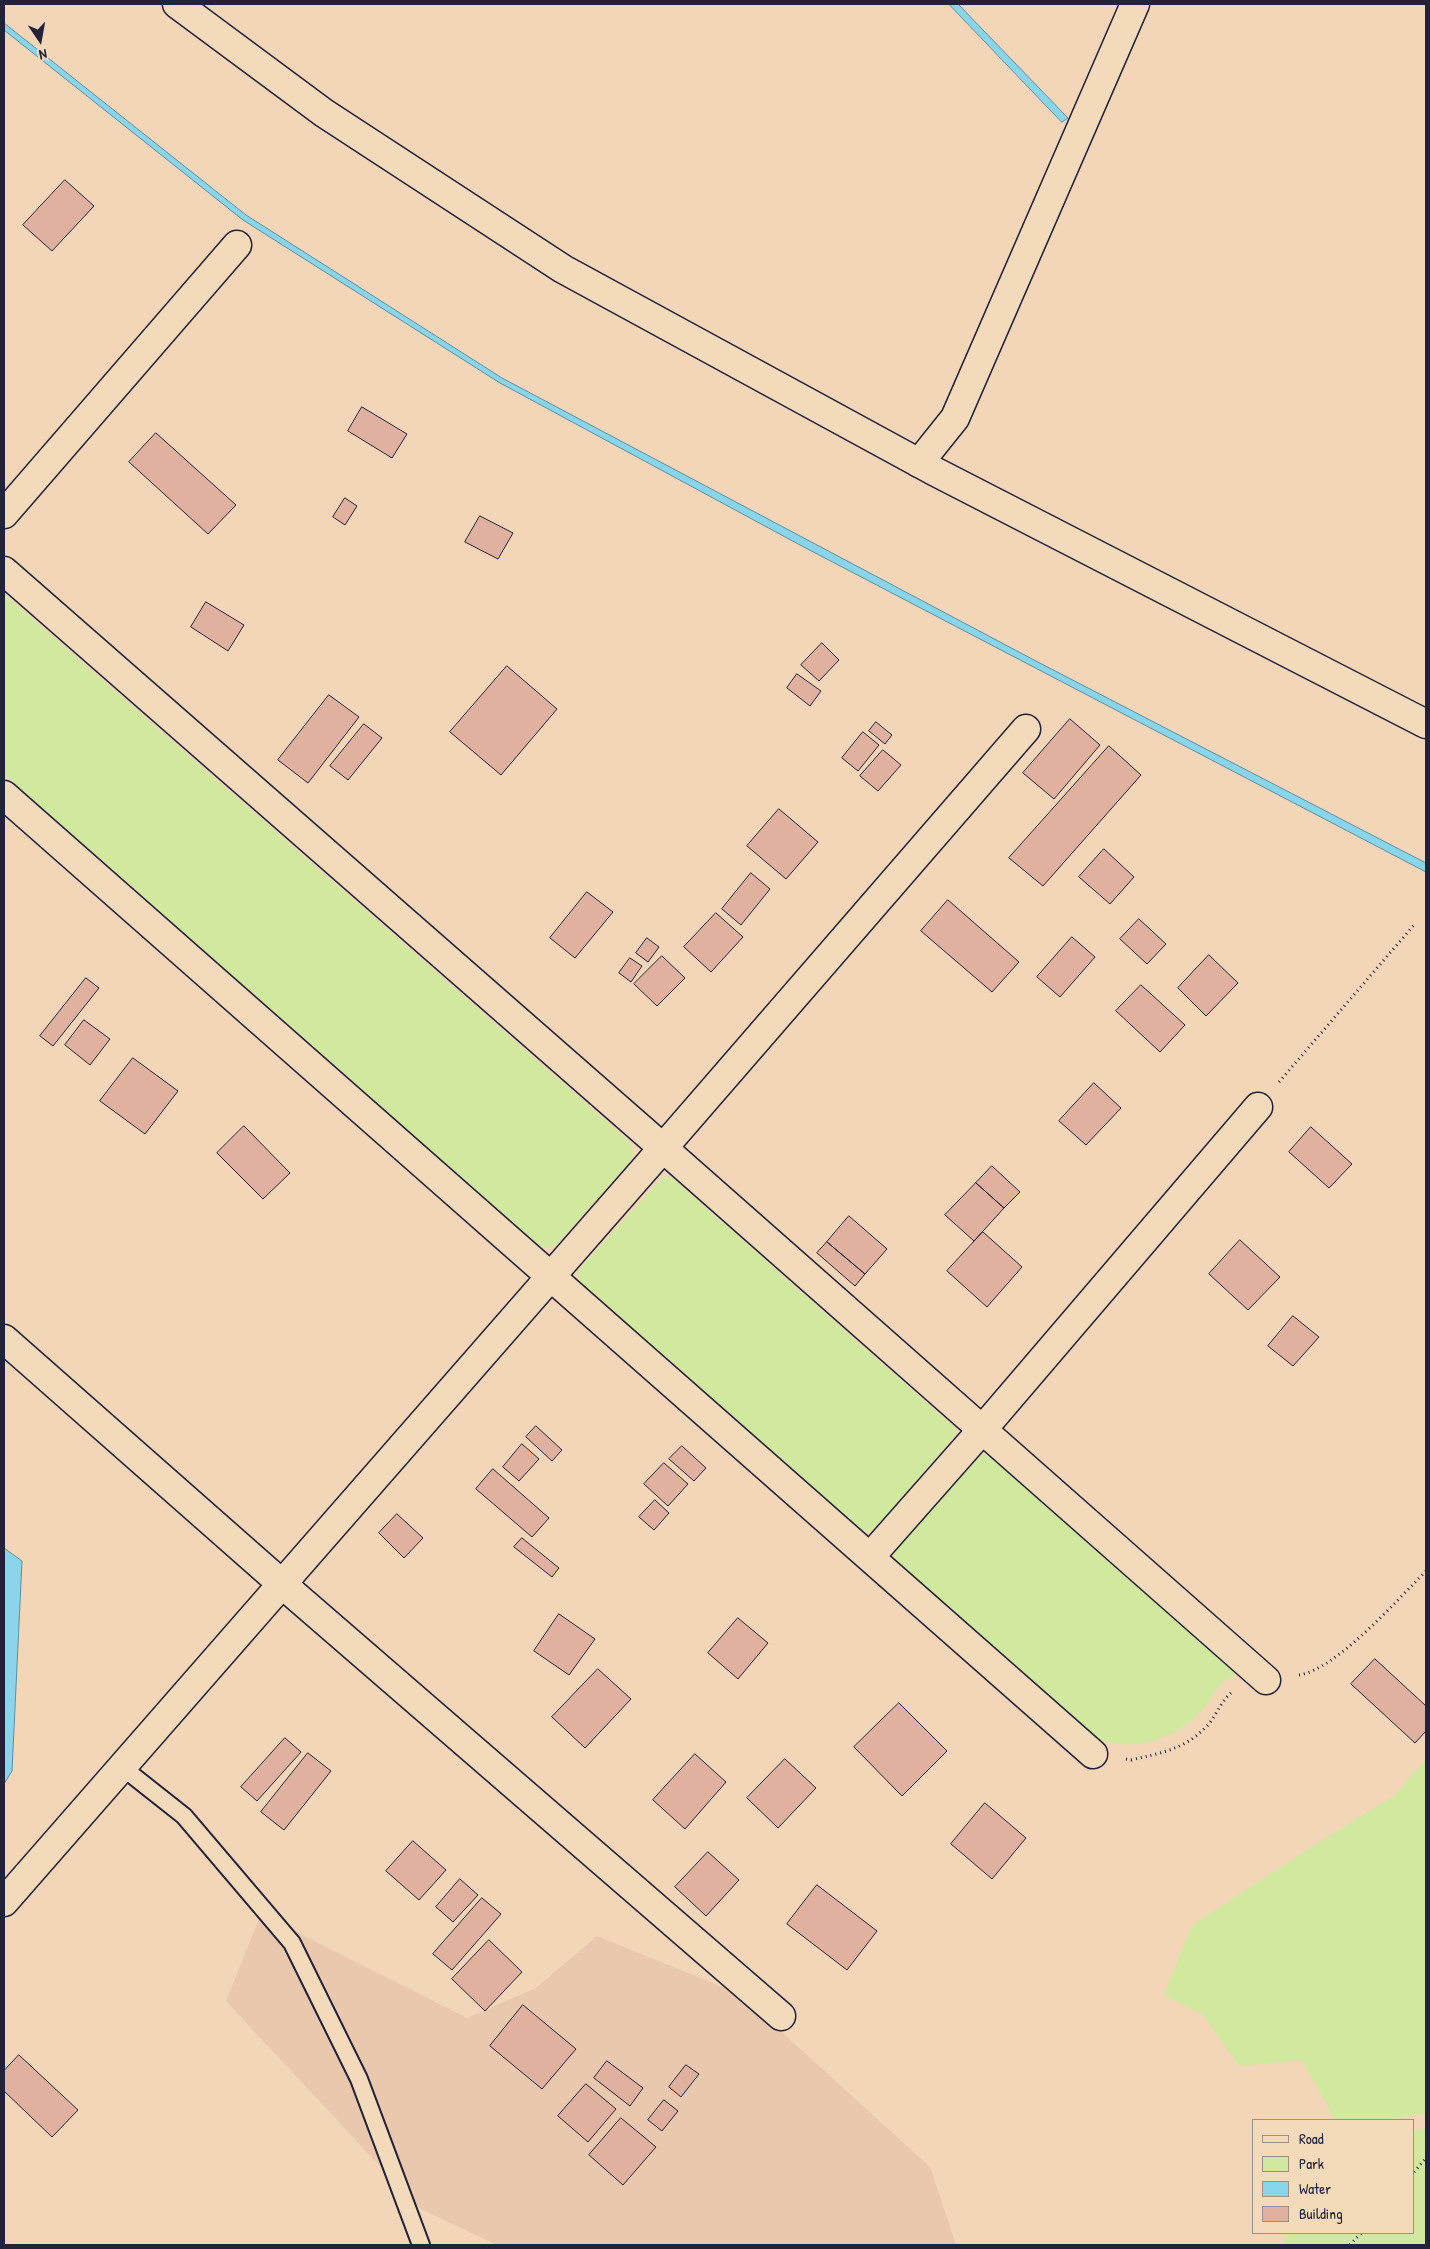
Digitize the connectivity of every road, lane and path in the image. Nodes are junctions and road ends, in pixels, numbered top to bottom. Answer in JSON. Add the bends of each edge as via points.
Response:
{"nodes":[{"id":1,"x":177,"y":4,"type":"edge"},
{"id":2,"x":1134,"y":4,"type":"edge"},
{"id":3,"x":237,"y":245,"type":"dead end"},
{"id":4,"x":919,"y":463,"type":"junction"},
{"id":5,"x":4,"y":514,"type":"edge"},
{"id":6,"x":4,"y":571,"type":"edge"},
{"id":7,"x":1426,"y":724,"type":"edge"},
{"id":8,"x":1026,"y":729,"type":"dead end"},
{"id":9,"x":4,"y":795,"type":"edge"},
{"id":10,"x":1414,"y":925,"type":"dead end"},
{"id":11,"x":1258,"y":1107,"type":"joint"},
{"id":12,"x":663,"y":1148,"type":"junction"},
{"id":13,"x":551,"y":1276,"type":"junction"},
{"id":14,"x":4,"y":1340,"type":"edge"},
{"id":15,"x":982,"y":1430,"type":"junction"},
{"id":16,"x":870,"y":1557,"type":"junction"},
{"id":17,"x":1426,"y":1571,"type":"edge"},
{"id":18,"x":282,"y":1584,"type":"junction"},
{"id":19,"x":1266,"y":1680,"type":"junction"},
{"id":20,"x":1093,"y":1754,"type":"joint"},
{"id":21,"x":122,"y":1767,"type":"junction"},
{"id":22,"x":4,"y":1902,"type":"edge"},
{"id":23,"x":781,"y":2016,"type":"dead end"},
{"id":24,"x":1426,"y":2158,"type":"edge"},
{"id":25,"x":1415,"y":2171,"type":"edge"},
{"id":26,"x":1360,"y":2234,"type":"edge"},
{"id":27,"x":421,"y":2245,"type":"edge"},
{"id":28,"x":1350,"y":2245,"type":"edge"}],
"edges":[{"from":1,"to":4,"type":"street","via":[[324,113],[563,269]]},
{"from":2,"to":4,"type":"street","via":[[955,418]]},
{"from":3,"to":5,"type":"street"},
{"from":4,"to":7,"type":"street"},
{"from":6,"to":12,"type":"street"},
{"from":8,"to":12,"type":"street"},
{"from":9,"to":13,"type":"street"},
{"from":10,"to":11,"type":"path"},
{"from":11,"to":15,"type":"street"},
{"from":12,"to":13,"type":"street"},
{"from":12,"to":15,"type":"street"},
{"from":13,"to":16,"type":"street"},
{"from":13,"to":18,"type":"street"},
{"from":14,"to":18,"type":"street"},
{"from":15,"to":16,"type":"street"},
{"from":15,"to":19,"type":"street"},
{"from":16,"to":20,"type":"street"},
{"from":17,"to":19,"type":"path","via":[[1340,1655],[1302,1675]]},
{"from":18,"to":21,"type":"street"},
{"from":18,"to":23,"type":"street"},
{"from":19,"to":20,"type":"path","via":[[1237,1688],[1222,1700],[1206,1727],[1176,1749],[1131,1760]]},
{"from":21,"to":22,"type":"street"},
{"from":21,"to":27,"type":"lane","via":[[184,1816],[292,1943],[359,2079]]},
{"from":24,"to":25,"type":"path"},
{"from":26,"to":28,"type":"path"}]}
